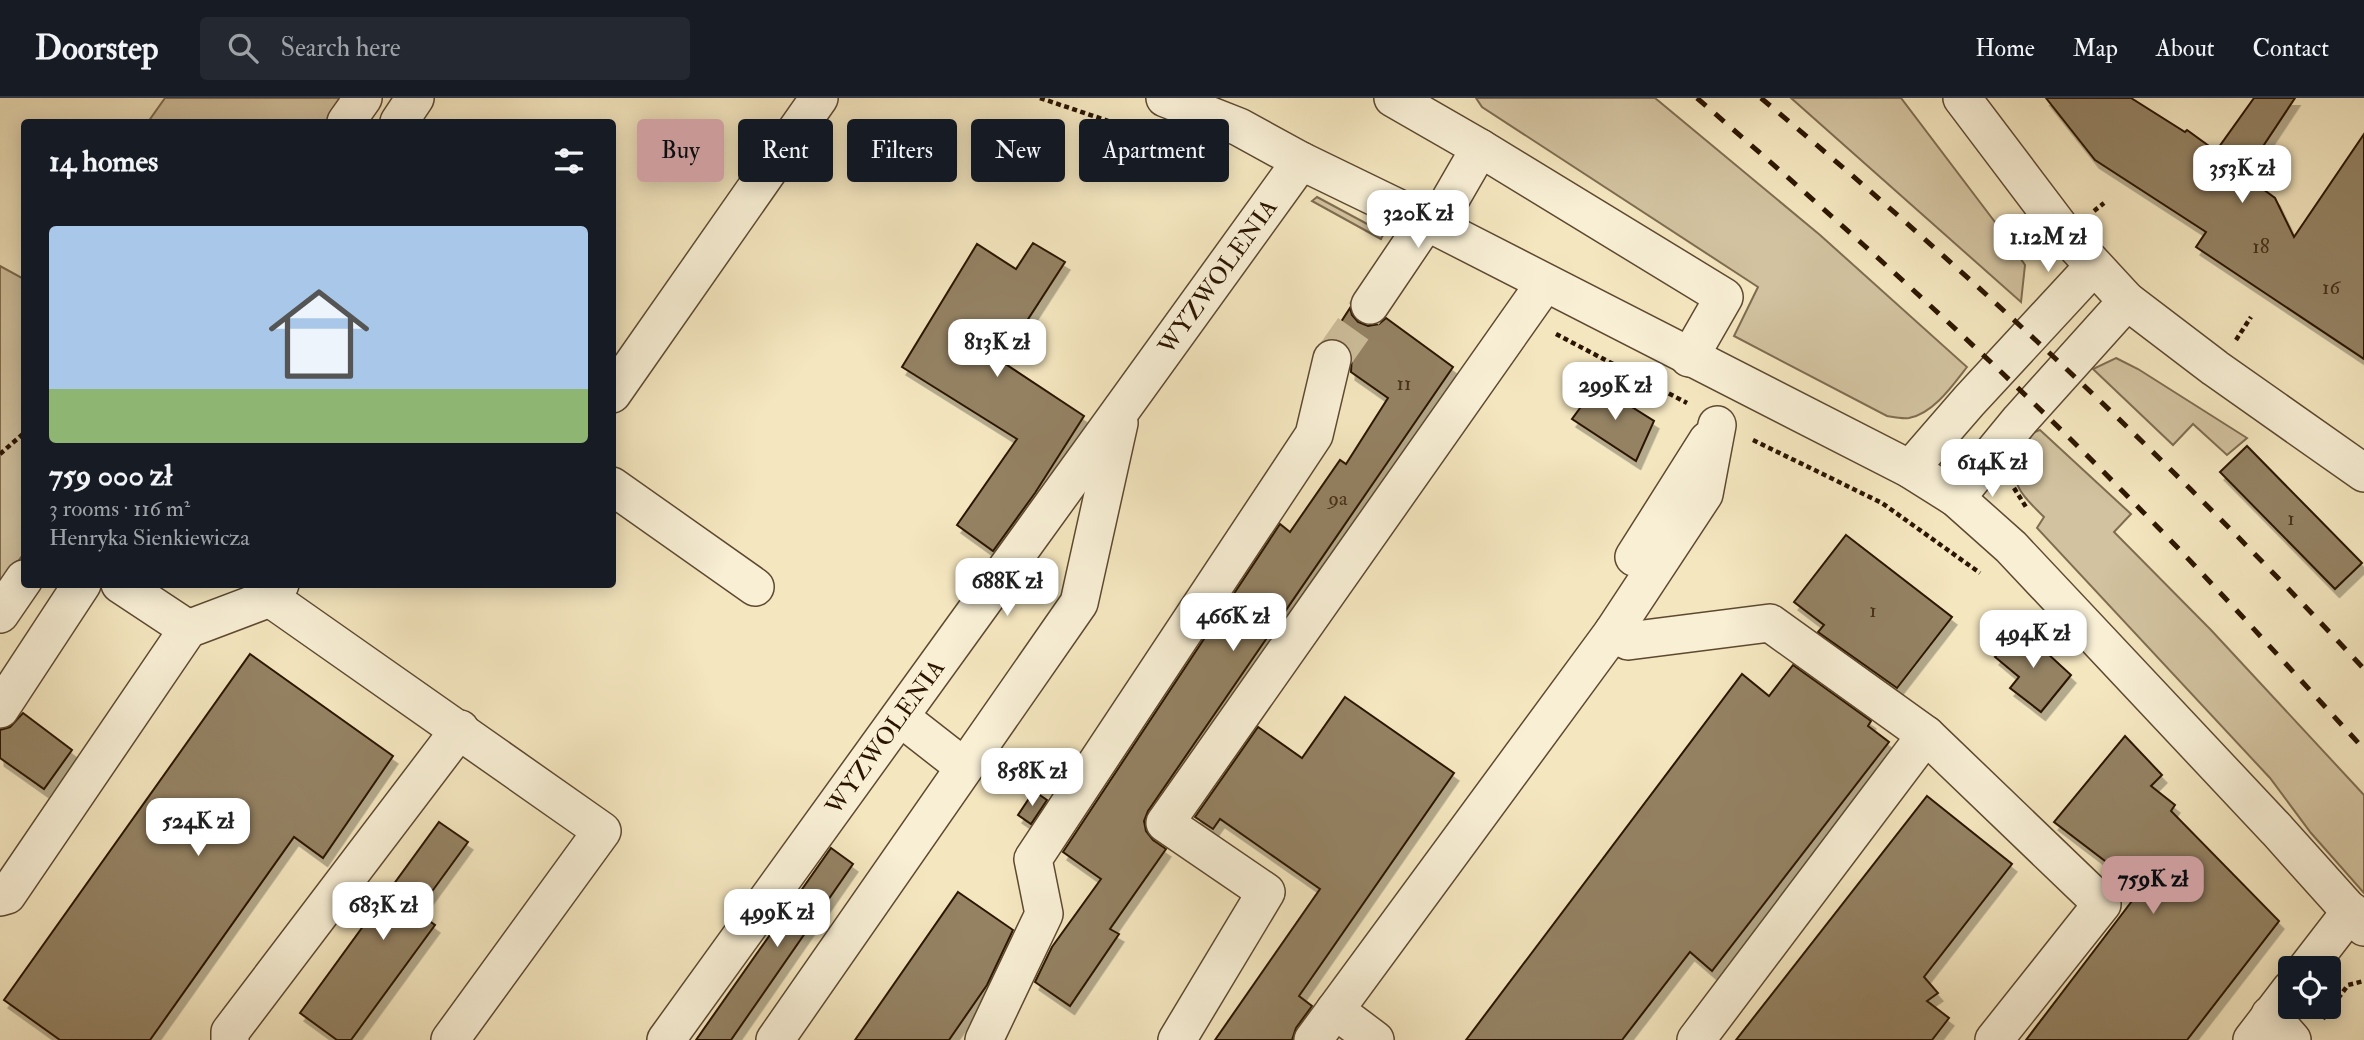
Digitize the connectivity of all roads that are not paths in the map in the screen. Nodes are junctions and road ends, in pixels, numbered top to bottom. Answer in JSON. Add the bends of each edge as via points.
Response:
{"nodes":[{"id":1,"x":363,"y":98,"type":"edge"},
{"id":2,"x":415,"y":98,"type":"edge"},
{"id":3,"x":819,"y":98,"type":"edge"},
{"id":4,"x":1167,"y":98,"type":"edge"},
{"id":5,"x":1393,"y":98,"type":"edge"},
{"id":6,"x":1962,"y":98,"type":"edge"},
{"id":7,"x":348,"y":119,"type":"edge"},
{"id":8,"x":401,"y":119,"type":"edge"},
{"id":9,"x":1480,"y":148,"type":"junction"},
{"id":10,"x":1301,"y":161,"type":"junction"},
{"id":11,"x":1430,"y":224,"type":"junction"},
{"id":12,"x":2093,"y":267,"type":"junction"},
{"id":13,"x":1545,"y":283,"type":"junction"},
{"id":14,"x":2127,"y":301,"type":"junction"},
{"id":15,"x":1370,"y":306,"type":"tunnel mouth"},
{"id":16,"x":1689,"y":358,"type":"junction"},
{"id":17,"x":1332,"y":359,"type":"tunnel mouth"},
{"id":18,"x":1739,"y":383,"type":"junction"},
{"id":19,"x":616,"y":388,"type":"edge"},
{"id":20,"x":1122,"y":408,"type":"junction"},
{"id":21,"x":1910,"y":468,"type":"junction"},
{"id":22,"x":2364,"y":473,"type":"edge"},
{"id":23,"x":616,"y":489,"type":"edge"},
{"id":24,"x":1956,"y":498,"type":"junction"},
{"id":25,"x":21,"y":583,"type":"edge"},
{"id":26,"x":755,"y":587,"type":"dead end"},
{"id":27,"x":79,"y":588,"type":"edge"},
{"id":28,"x":126,"y":588,"type":"edge"},
{"id":29,"x":275,"y":591,"type":"edge"},
{"id":30,"x":0,"y":614,"type":"edge"},
{"id":31,"x":188,"y":629,"type":"junction"},
{"id":32,"x":1613,"y":632,"type":"junction"},
{"id":33,"x":0,"y":709,"type":"edge"},
{"id":34,"x":900,"y":717,"type":"junction"},
{"id":35,"x":460,"y":729,"type":"junction"},
{"id":36,"x":1926,"y":735,"type":"junction"},
{"id":37,"x":964,"y":767,"type":"junction"},
{"id":38,"x":0,"y":897,"type":"edge"},
{"id":39,"x":2357,"y":919,"type":"edge"},
{"id":40,"x":2319,"y":956,"type":"edge"},
{"id":41,"x":1335,"y":1010,"type":"junction"},
{"id":42,"x":230,"y":1040,"type":"edge"},
{"id":43,"x":450,"y":1040,"type":"edge"},
{"id":44,"x":666,"y":1040,"type":"edge"},
{"id":45,"x":775,"y":1040,"type":"edge"},
{"id":46,"x":984,"y":1040,"type":"edge"},
{"id":47,"x":1177,"y":1040,"type":"edge"},
{"id":48,"x":1313,"y":1040,"type":"edge"},
{"id":49,"x":1375,"y":1040,"type":"edge"},
{"id":50,"x":1696,"y":1040,"type":"edge"},
{"id":51,"x":1994,"y":1040,"type":"edge"}],
"edges":[{"from":1,"to":7,"type":"street"},
{"from":2,"to":8,"type":"street"},
{"from":3,"to":19,"type":"street"},
{"from":4,"to":10,"type":"street","via":[[1239,127]]},
{"from":5,"to":9,"type":"street"},
{"from":6,"to":12,"type":"street"},
{"from":9,"to":11,"type":"street"},
{"from":9,"to":16,"type":"street","via":[[1724,298]]},
{"from":10,"to":11,"type":"street"},
{"from":10,"to":20,"type":"street","name":"WYZWOLENIA"},
{"from":11,"to":13,"type":"street"},
{"from":11,"to":15,"type":"street"},
{"from":12,"to":14,"type":"street"},
{"from":12,"to":21,"type":"street"},
{"from":13,"to":16,"type":"street"},
{"from":13,"to":47,"type":"street","via":[[1165,823],[1266,892]]},
{"from":14,"to":22,"type":"street"},
{"from":14,"to":24,"type":"street"},
{"from":16,"to":18,"type":"street"},
{"from":17,"to":46,"type":"street","via":[[1314,435],[1033,859],[1044,914]]},
{"from":18,"to":21,"type":"street"},
{"from":18,"to":32,"type":"street","via":[[1717,425],[1704,494]]},
{"from":20,"to":34,"type":"street","name":"WYZWOLENIA"},
{"from":20,"to":37,"type":"street","via":[[1079,603]]},
{"from":21,"to":24,"type":"street"},
{"from":23,"to":26,"type":"street"},
{"from":24,"to":39,"type":"street","via":[[2011,547]]},
{"from":25,"to":30,"type":"street"},
{"from":27,"to":33,"type":"street"},
{"from":28,"to":31,"type":"street"},
{"from":29,"to":31,"type":"street"},
{"from":29,"to":35,"type":"street"},
{"from":31,"to":38,"type":"street","via":[[7,895]]},
{"from":32,"to":36,"type":"street","via":[[1628,641],[1770,623]]},
{"from":32,"to":41,"type":"street"},
{"from":34,"to":37,"type":"street"},
{"from":34,"to":44,"type":"street","name":"WYZWOLENIA"},
{"from":35,"to":42,"type":"street","via":[[230,1032]]},
{"from":35,"to":43,"type":"street","via":[[602,831]]},
{"from":36,"to":50,"type":"street"},
{"from":36,"to":51,"type":"street","via":[[2102,904]]},
{"from":37,"to":45,"type":"street"},
{"from":39,"to":40,"type":"street"},
{"from":41,"to":48,"type":"street"},
{"from":41,"to":49,"type":"street"}]}
